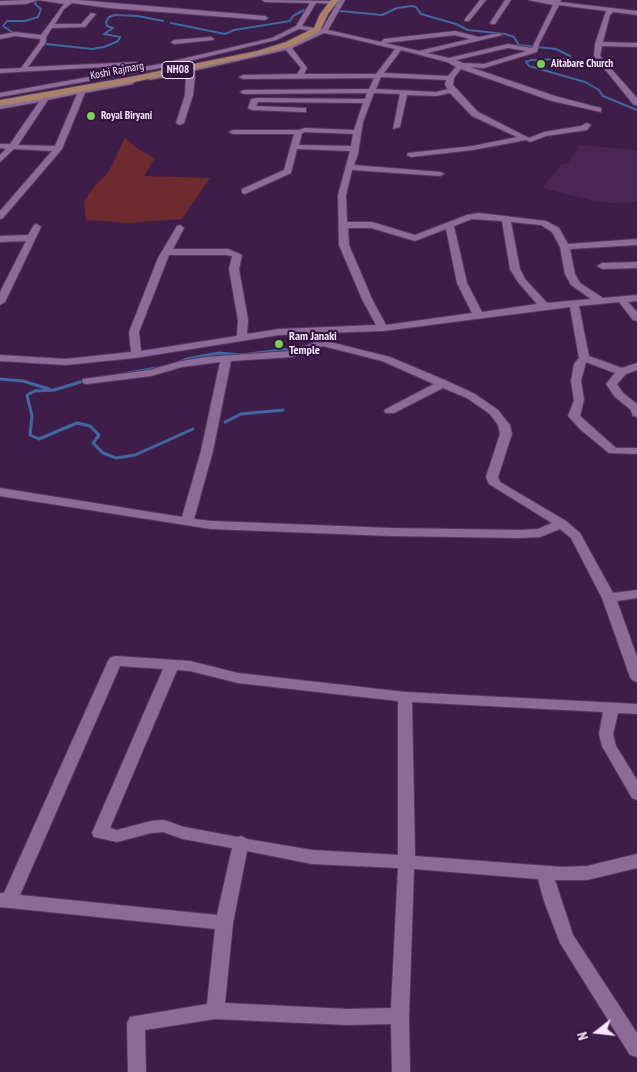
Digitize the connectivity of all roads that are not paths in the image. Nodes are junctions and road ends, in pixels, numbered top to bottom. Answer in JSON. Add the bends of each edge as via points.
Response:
{"nodes":[{"id":1,"x":35,"y":0,"type":"edge"},
{"id":2,"x":41,"y":0,"type":"edge"},
{"id":3,"x":265,"y":0,"type":"edge"},
{"id":4,"x":342,"y":0,"type":"edge"},
{"id":5,"x":483,"y":0,"type":"edge"},
{"id":6,"x":508,"y":0,"type":"edge"},
{"id":7,"x":531,"y":0,"type":"edge"},
{"id":8,"x":70,"y":1,"type":"edge"},
{"id":9,"x":318,"y":1,"type":"edge"},
{"id":10,"x":334,"y":1,"type":"edge"},
{"id":11,"x":558,"y":1,"type":"edge"},
{"id":12,"x":10,"y":2,"type":"edge"},
{"id":13,"x":0,"y":3,"type":"edge"},
{"id":14,"x":611,"y":10,"type":"junction"},
{"id":15,"x":633,"y":11,"type":"edge"},
{"id":16,"x":93,"y":14,"type":"dead end"},
{"id":17,"x":329,"y":15,"type":"junction"},
{"id":18,"x":265,"y":18,"type":"dead end"},
{"id":19,"x":467,"y":20,"type":"dead end"},
{"id":20,"x":493,"y":23,"type":"dead end"},
{"id":21,"x":50,"y":26,"type":"junction"},
{"id":22,"x":303,"y":27,"type":"junction"},
{"id":23,"x":321,"y":30,"type":"junction"},
{"id":24,"x":499,"y":35,"type":"dead end"},
{"id":25,"x":38,"y":36,"type":"junction"},
{"id":26,"x":0,"y":37,"type":"edge"},
{"id":27,"x":211,"y":39,"type":"dead end"},
{"id":28,"x":477,"y":39,"type":"junction"},
{"id":29,"x":374,"y":42,"type":"junction"},
{"id":30,"x":598,"y":44,"type":"junction"},
{"id":31,"x":637,"y":45,"type":"edge"},
{"id":32,"x":288,"y":48,"type":"junction"},
{"id":33,"x":399,"y":48,"type":"junction"},
{"id":34,"x":535,"y":48,"type":"junction"},
{"id":35,"x":176,"y":49,"type":"junction"},
{"id":36,"x":417,"y":53,"type":"junction"},
{"id":37,"x":449,"y":60,"type":"junction"},
{"id":38,"x":160,"y":66,"type":"junction"},
{"id":39,"x":460,"y":66,"type":"junction"},
{"id":40,"x":188,"y":69,"type":"junction"},
{"id":41,"x":23,"y":70,"type":"junction"},
{"id":42,"x":0,"y":71,"type":"edge"},
{"id":43,"x":379,"y":75,"type":"junction"},
{"id":44,"x":300,"y":76,"type":"junction"},
{"id":45,"x":243,"y":77,"type":"dead end"},
{"id":46,"x":127,"y":78,"type":"junction"},
{"id":47,"x":450,"y":78,"type":"junction"},
{"id":48,"x":452,"y":90,"type":"junction"},
{"id":49,"x":372,"y":91,"type":"junction"},
{"id":50,"x":244,"y":92,"type":"dead end"},
{"id":51,"x":404,"y":92,"type":"junction"},
{"id":52,"x":81,"y":93,"type":"junction"},
{"id":53,"x":0,"y":95,"type":"edge"},
{"id":54,"x":0,"y":99,"type":"edge"},
{"id":55,"x":44,"y":100,"type":"junction"},
{"id":56,"x":368,"y":101,"type":"junction"},
{"id":57,"x":637,"y":103,"type":"edge"},
{"id":58,"x":0,"y":106,"type":"edge"},
{"id":59,"x":303,"y":110,"type":"dead end"},
{"id":60,"x":598,"y":110,"type":"dead end"},
{"id":61,"x":180,"y":123,"type":"dead end"},
{"id":62,"x":587,"y":125,"type":"dead end"},
{"id":63,"x":396,"y":127,"type":"dead end"},
{"id":64,"x":233,"y":132,"type":"dead end"},
{"id":65,"x":298,"y":132,"type":"junction"},
{"id":66,"x":358,"y":132,"type":"junction"},
{"id":67,"x":530,"y":140,"type":"dead end"},
{"id":68,"x":0,"y":146,"type":"edge"},
{"id":69,"x":12,"y":146,"type":"junction"},
{"id":70,"x":294,"y":147,"type":"junction"},
{"id":71,"x":58,"y":149,"type":"junction"},
{"id":72,"x":355,"y":149,"type":"junction"},
{"id":73,"x":411,"y":154,"type":"dead end"},
{"id":74,"x":0,"y":160,"type":"edge"},
{"id":75,"x":349,"y":167,"type":"junction"},
{"id":76,"x":440,"y":174,"type":"dead end"},
{"id":77,"x":245,"y":191,"type":"dead end"},
{"id":78,"x":0,"y":216,"type":"edge"},
{"id":79,"x":506,"y":218,"type":"junction"},
{"id":80,"x":343,"y":224,"type":"junction"},
{"id":81,"x":37,"y":226,"type":"dead end"},
{"id":82,"x":450,"y":226,"type":"junction"},
{"id":83,"x":180,"y":228,"type":"dead end"},
{"id":84,"x":31,"y":238,"type":"junction"},
{"id":85,"x":0,"y":239,"type":"edge"},
{"id":86,"x":637,"y":242,"type":"edge"},
{"id":87,"x":565,"y":247,"type":"junction"},
{"id":88,"x":619,"y":251,"type":"junction"},
{"id":89,"x":166,"y":252,"type":"junction"},
{"id":90,"x":635,"y":265,"type":"edge"},
{"id":91,"x":602,"y":266,"type":"dead end"},
{"id":92,"x":620,"y":298,"type":"junction"},
{"id":93,"x":637,"y":298,"type":"edge"},
{"id":94,"x":601,"y":301,"type":"junction"},
{"id":95,"x":0,"y":302,"type":"edge"},
{"id":96,"x":574,"y":304,"type":"junction"},
{"id":97,"x":544,"y":306,"type":"junction"},
{"id":98,"x":479,"y":316,"type":"junction"},
{"id":99,"x":637,"y":318,"type":"edge"},
{"id":100,"x":383,"y":328,"type":"junction"},
{"id":101,"x":315,"y":332,"type":"junction"},
{"id":102,"x":242,"y":337,"type":"junction"},
{"id":103,"x":322,"y":343,"type":"junction"},
{"id":104,"x":136,"y":354,"type":"junction"},
{"id":105,"x":0,"y":358,"type":"edge"},
{"id":106,"x":584,"y":358,"type":"junction"},
{"id":107,"x":226,"y":359,"type":"junction"},
{"id":108,"x":637,"y":366,"type":"edge"},
{"id":109,"x":622,"y":372,"type":"junction"},
{"id":110,"x":87,"y":381,"type":"dead end"},
{"id":111,"x":443,"y":383,"type":"junction"},
{"id":112,"x":390,"y":411,"type":"dead end"},
{"id":113,"x":637,"y":414,"type":"edge"},
{"id":114,"x":637,"y":451,"type":"edge"},
{"id":115,"x":0,"y":492,"type":"edge"},
{"id":116,"x":187,"y":521,"type":"junction"},
{"id":117,"x":562,"y":524,"type":"junction"},
{"id":118,"x":637,"y":594,"type":"edge"},
{"id":119,"x":609,"y":598,"type":"junction"},
{"id":120,"x":172,"y":664,"type":"junction"},
{"id":121,"x":637,"y":677,"type":"edge"},
{"id":122,"x":405,"y":698,"type":"junction"},
{"id":123,"x":616,"y":708,"type":"junction"},
{"id":124,"x":637,"y":709,"type":"edge"},
{"id":125,"x":637,"y":794,"type":"edge"},
{"id":126,"x":241,"y":842,"type":"junction"},
{"id":127,"x":637,"y":861,"type":"edge"},
{"id":128,"x":406,"y":862,"type":"junction"},
{"id":129,"x":544,"y":872,"type":"junction"},
{"id":130,"x":4,"y":901,"type":"edge"},
{"id":131,"x":224,"y":923,"type":"junction"},
{"id":132,"x":215,"y":1011,"type":"junction"},
{"id":133,"x":400,"y":1016,"type":"junction"},
{"id":134,"x":637,"y":1049,"type":"edge"},
{"id":135,"x":137,"y":1072,"type":"edge"},
{"id":136,"x":401,"y":1072,"type":"edge"}],
"edges":[{"from":1,"to":12,"type":"street"},
{"from":2,"to":8,"type":"street"},
{"from":3,"to":9,"type":"street"},
{"from":4,"to":17,"type":"street"},
{"from":5,"to":19,"type":"street"},
{"from":6,"to":20,"type":"street"},
{"from":7,"to":11,"type":"street"},
{"from":8,"to":18,"type":"street"},
{"from":8,"to":21,"type":"street"},
{"from":9,"to":10,"type":"street"},
{"from":9,"to":22,"type":"main road"},
{"from":10,"to":17,"type":"main road"},
{"from":11,"to":14,"type":"street"},
{"from":11,"to":34,"type":"street"},
{"from":12,"to":13,"type":"street"},
{"from":14,"to":15,"type":"street"},
{"from":14,"to":30,"type":"street"},
{"from":16,"to":21,"type":"street","via":[[83,26]]},
{"from":17,"to":23,"type":"main road"},
{"from":21,"to":25,"type":"street"},
{"from":22,"to":23,"type":"street"},
{"from":22,"to":35,"type":"street","via":[[274,39]]},
{"from":22,"to":46,"type":"main road","name":"Koshi Rajmarg","number":"NH08","via":[[282,41],[252,50]]},
{"from":23,"to":29,"type":"street"},
{"from":23,"to":32,"type":"street"},
{"from":23,"to":40,"type":"main road","name":"Koshi Rajmarg","number":"NH08","via":[[289,44]]},
{"from":24,"to":28,"type":"street"},
{"from":25,"to":26,"type":"street","via":[[11,34]]},
{"from":25,"to":41,"type":"street","via":[[43,42]]},
{"from":27,"to":35,"type":"street"},
{"from":28,"to":29,"type":"street","via":[[455,33]]},
{"from":28,"to":36,"type":"street"},
{"from":29,"to":33,"type":"street"},
{"from":30,"to":31,"type":"street"},
{"from":30,"to":57,"type":"street","via":[[597,56]]},
{"from":32,"to":40,"type":"street"},
{"from":32,"to":44,"type":"street","via":[[304,68]]},
{"from":33,"to":36,"type":"street"},
{"from":33,"to":43,"type":"street"},
{"from":34,"to":37,"type":"street","via":[[508,46]]},
{"from":34,"to":39,"type":"street","via":[[484,66]]},
{"from":35,"to":38,"type":"street"},
{"from":36,"to":37,"type":"street"},
{"from":37,"to":39,"type":"street"},
{"from":38,"to":41,"type":"street","via":[[148,63]]},
{"from":38,"to":46,"type":"street"},
{"from":39,"to":47,"type":"street"},
{"from":39,"to":60,"type":"street","via":[[555,99]]},
{"from":40,"to":46,"type":"main road","name":"Koshi Rajmarg","number":"NH08"},
{"from":40,"to":61,"type":"street","via":[[191,77],[189,95]]},
{"from":41,"to":42,"type":"street"},
{"from":43,"to":44,"type":"street"},
{"from":43,"to":47,"type":"street"},
{"from":43,"to":49,"type":"street"},
{"from":44,"to":45,"type":"street"},
{"from":46,"to":52,"type":"street"},
{"from":46,"to":53,"type":"street"},
{"from":46,"to":54,"type":"main road","name":"Koshi Rajmarg","number":"NH08"},
{"from":46,"to":58,"type":"main road","name":"Koshi Rajmarg","number":"NH08"},
{"from":47,"to":48,"type":"street"},
{"from":48,"to":51,"type":"street","via":[[439,94]]},
{"from":48,"to":73,"type":"street","via":[[475,114],[525,138],[473,148]]},
{"from":49,"to":50,"type":"street"},
{"from":49,"to":51,"type":"street"},
{"from":49,"to":56,"type":"street"},
{"from":51,"to":63,"type":"street"},
{"from":52,"to":55,"type":"street"},
{"from":52,"to":71,"type":"street"},
{"from":55,"to":58,"type":"street"},
{"from":55,"to":69,"type":"street"},
{"from":56,"to":59,"type":"street","via":[[258,100],[254,101],[252,108]]},
{"from":56,"to":66,"type":"street"},
{"from":62,"to":67,"type":"street"},
{"from":64,"to":65,"type":"street"},
{"from":65,"to":66,"type":"street"},
{"from":65,"to":70,"type":"street"},
{"from":66,"to":72,"type":"street"},
{"from":68,"to":69,"type":"street"},
{"from":69,"to":71,"type":"street"},
{"from":69,"to":74,"type":"street"},
{"from":70,"to":72,"type":"street"},
{"from":70,"to":77,"type":"street","via":[[288,171]]},
{"from":71,"to":78,"type":"street"},
{"from":72,"to":75,"type":"street"},
{"from":75,"to":76,"type":"street"},
{"from":75,"to":80,"type":"street","via":[[342,195]]},
{"from":79,"to":82,"type":"street","via":[[479,216]]},
{"from":79,"to":87,"type":"street","via":[[551,226]]},
{"from":79,"to":97,"type":"street","via":[[516,269],[521,280]]},
{"from":80,"to":82,"type":"street","via":[[372,225],[415,238]]},
{"from":80,"to":100,"type":"street","via":[[344,245]]},
{"from":81,"to":84,"type":"street"},
{"from":82,"to":98,"type":"street","via":[[462,283]]},
{"from":83,"to":89,"type":"street"},
{"from":84,"to":85,"type":"street"},
{"from":84,"to":95,"type":"street"},
{"from":86,"to":88,"type":"street"},
{"from":87,"to":88,"type":"street"},
{"from":87,"to":94,"type":"street","via":[[570,274],[576,285]]},
{"from":88,"to":90,"type":"street"},
{"from":89,"to":102,"type":"street","via":[[228,252],[237,255],[234,269],[243,320]]},
{"from":89,"to":104,"type":"street","via":[[134,332]]},
{"from":90,"to":91,"type":"street"},
{"from":92,"to":93,"type":"street"},
{"from":92,"to":94,"type":"street"},
{"from":92,"to":99,"type":"street"},
{"from":94,"to":96,"type":"street"},
{"from":96,"to":97,"type":"street"},
{"from":96,"to":106,"type":"street"},
{"from":97,"to":98,"type":"street"},
{"from":98,"to":100,"type":"street"},
{"from":100,"to":101,"type":"street"},
{"from":101,"to":102,"type":"street"},
{"from":101,"to":103,"type":"street"},
{"from":102,"to":104,"type":"street"},
{"from":103,"to":107,"type":"street","via":[[292,354]]},
{"from":103,"to":111,"type":"street","via":[[386,359]]},
{"from":104,"to":105,"type":"street","via":[[66,362]]},
{"from":106,"to":109,"type":"street"},
{"from":106,"to":114,"type":"street","via":[[579,364],[576,381],[579,400],[574,416],[613,451]]},
{"from":107,"to":110,"type":"street"},
{"from":107,"to":116,"type":"street","via":[[208,451]]},
{"from":108,"to":109,"type":"street"},
{"from":109,"to":113,"type":"street","via":[[611,384]]},
{"from":111,"to":112,"type":"street"},
{"from":111,"to":117,"type":"street","via":[[471,396],[494,412],[504,426],[506,434],[492,477],[495,484]]},
{"from":115,"to":116,"type":"street"},
{"from":116,"to":117,"type":"street","via":[[236,527],[504,534],[540,533]]},
{"from":117,"to":119,"type":"street","via":[[576,536]]},
{"from":118,"to":119,"type":"street"},
{"from":119,"to":121,"type":"street"},
{"from":120,"to":122,"type":"street","via":[[238,678]]},
{"from":120,"to":126,"type":"street","via":[[100,833],[117,836],[164,826],[183,833]]},
{"from":120,"to":130,"type":"street","via":[[115,661]]},
{"from":122,"to":123,"type":"street"},
{"from":122,"to":128,"type":"street"},
{"from":123,"to":124,"type":"street"},
{"from":123,"to":125,"type":"street","via":[[611,710],[606,734],[609,746]]},
{"from":126,"to":128,"type":"street","via":[[312,857]]},
{"from":126,"to":131,"type":"street"},
{"from":127,"to":129,"type":"street","via":[[587,873]]},
{"from":128,"to":129,"type":"street"},
{"from":128,"to":133,"type":"street"},
{"from":129,"to":134,"type":"street","via":[[566,938]]},
{"from":130,"to":131,"type":"street"},
{"from":131,"to":132,"type":"street"},
{"from":132,"to":133,"type":"street"},
{"from":132,"to":135,"type":"street","via":[[136,1023]]},
{"from":133,"to":136,"type":"street"}]}
